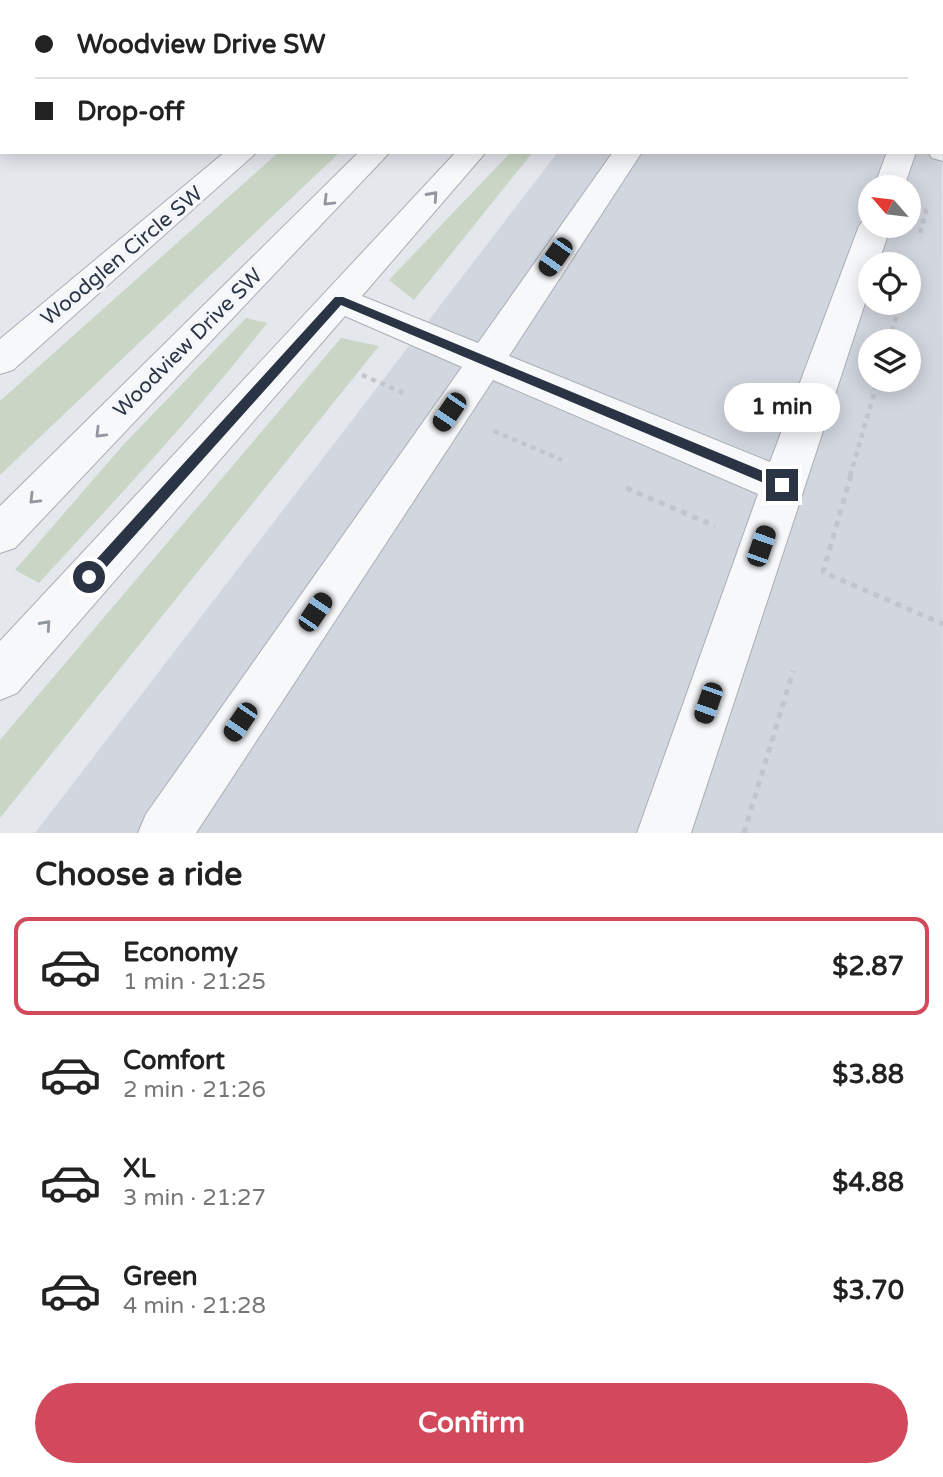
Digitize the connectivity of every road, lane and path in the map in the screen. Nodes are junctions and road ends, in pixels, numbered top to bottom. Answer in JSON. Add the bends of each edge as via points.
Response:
{"nodes":[{"id":1,"x":241,"y":154,"type":"edge"},
{"id":2,"x":374,"y":154,"type":"edge"},
{"id":3,"x":470,"y":154,"type":"edge"},
{"id":4,"x":627,"y":154,"type":"edge"},
{"id":5,"x":901,"y":154,"type":"edge"},
{"id":6,"x":893,"y":175,"type":"edge"},
{"id":7,"x":871,"y":238,"type":"edge"},
{"id":8,"x":339,"y":300,"type":"junction"},
{"id":9,"x":0,"y":360,"type":"edge"},
{"id":10,"x":483,"y":361,"type":"junction"},
{"id":11,"x":362,"y":375,"type":"dead end"},
{"id":12,"x":875,"y":392,"type":"edge"},
{"id":13,"x":409,"y":396,"type":"dead end"},
{"id":14,"x":489,"y":429,"type":"dead end"},
{"id":15,"x":562,"y":460,"type":"dead end"},
{"id":16,"x":782,"y":485,"type":"junction"},
{"id":17,"x":626,"y":488,"type":"dead end"},
{"id":18,"x":723,"y":530,"type":"dead end"},
{"id":19,"x":0,"y":534,"type":"edge"},
{"id":20,"x":943,"y":624,"type":"edge"},
{"id":21,"x":793,"y":671,"type":"dead end"},
{"id":22,"x":0,"y":676,"type":"edge"},
{"id":23,"x":165,"y":833,"type":"edge"},
{"id":24,"x":664,"y":833,"type":"edge"},
{"id":25,"x":744,"y":833,"type":"edge"}],
"edges":[{"from":1,"to":9,"type":"street","name":"Woodglen Circle SW"},
{"from":2,"to":19,"type":"street","name":"Woodview Drive SW","one_way":true},
{"from":8,"to":3,"type":"street","one_way":true},
{"from":4,"to":10,"type":"street"},
{"from":5,"to":6,"type":"street"},
{"from":7,"to":16,"type":"street"},
{"from":8,"to":10,"type":"street"},
{"from":22,"to":8,"type":"street","one_way":true},
{"from":10,"to":16,"type":"street"},
{"from":10,"to":23,"type":"street"},
{"from":11,"to":13,"type":"path"},
{"from":12,"to":20,"type":"path","via":[[823,572]]},
{"from":14,"to":15,"type":"path"},
{"from":16,"to":24,"type":"street"},
{"from":17,"to":18,"type":"path"},
{"from":21,"to":25,"type":"path"}]}
